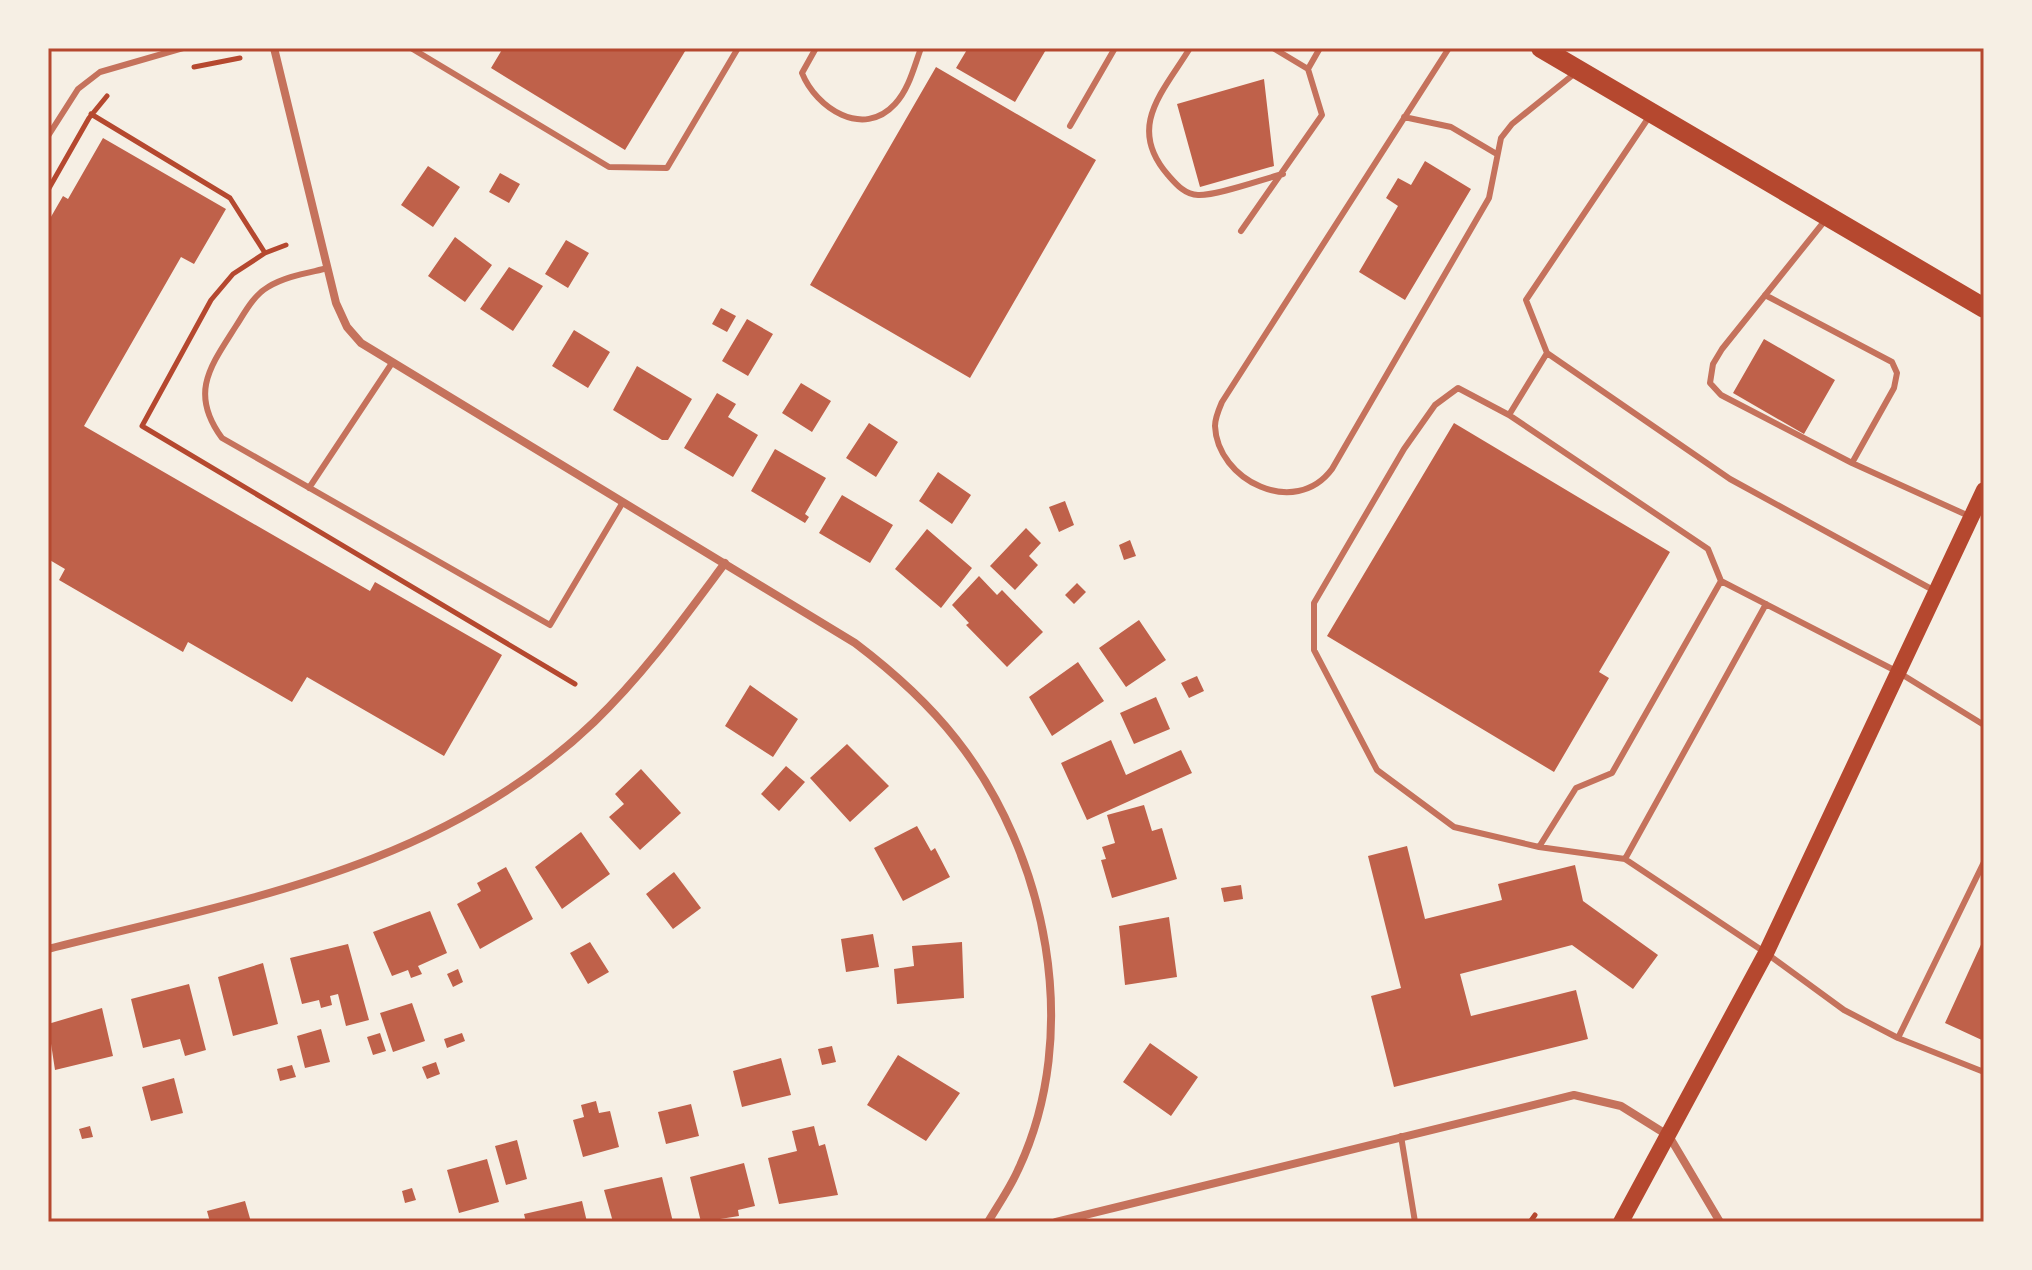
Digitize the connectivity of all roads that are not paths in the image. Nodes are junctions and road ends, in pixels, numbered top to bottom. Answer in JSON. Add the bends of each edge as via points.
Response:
{"nodes":[{"id":1,"x":183,"y":48,"type":"edge"},
{"id":2,"x":274,"y":48,"type":"edge"},
{"id":3,"x":411,"y":48,"type":"edge"},
{"id":4,"x":738,"y":48,"type":"edge"},
{"id":5,"x":816,"y":48,"type":"edge"},
{"id":6,"x":921,"y":48,"type":"edge"},
{"id":7,"x":1115,"y":48,"type":"edge"},
{"id":8,"x":1190,"y":48,"type":"edge"},
{"id":9,"x":1273,"y":48,"type":"edge"},
{"id":10,"x":1320,"y":48,"type":"edge"},
{"id":11,"x":1449,"y":48,"type":"edge"},
{"id":12,"x":1541,"y":48,"type":"edge"},
{"id":13,"x":1308,"y":69,"type":"junction"},
{"id":14,"x":1578,"y":70,"type":"junction"},
{"id":15,"x":1651,"y":114,"type":"junction"},
{"id":16,"x":1404,"y":117,"type":"junction"},
{"id":17,"x":1070,"y":126,"type":"dead end"},
{"id":18,"x":48,"y":136,"type":"edge"},
{"id":19,"x":1495,"y":153,"type":"junction"},
{"id":20,"x":1283,"y":174,"type":"junction"},
{"id":21,"x":1827,"y":218,"type":"junction"},
{"id":22,"x":1241,"y":231,"type":"dead end"},
{"id":23,"x":328,"y":268,"type":"junction"},
{"id":24,"x":1765,"y":295,"type":"junction"},
{"id":25,"x":1984,"y":308,"type":"edge"},
{"id":26,"x":1547,"y":353,"type":"junction"},
{"id":27,"x":392,"y":363,"type":"junction"},
{"id":28,"x":1509,"y":415,"type":"junction"},
{"id":29,"x":1852,"y":463,"type":"junction"},
{"id":30,"x":309,"y":488,"type":"junction"},
{"id":31,"x":1984,"y":490,"type":"edge"},
{"id":32,"x":623,"y":502,"type":"junction"},
{"id":33,"x":1972,"y":517,"type":"junction"},
{"id":34,"x":725,"y":563,"type":"junction"},
{"id":35,"x":1721,"y":581,"type":"junction"},
{"id":36,"x":1935,"y":591,"type":"junction"},
{"id":37,"x":1766,"y":604,"type":"junction"},
{"id":38,"x":1898,"y":672,"type":"junction"},
{"id":39,"x":1984,"y":725,"type":"edge"},
{"id":40,"x":1539,"y":847,"type":"junction"},
{"id":41,"x":1625,"y":859,"type":"junction"},
{"id":42,"x":1984,"y":862,"type":"edge"},
{"id":43,"x":48,"y":949,"type":"edge"},
{"id":44,"x":1766,"y":953,"type":"junction"},
{"id":45,"x":1898,"y":1038,"type":"junction"},
{"id":46,"x":1984,"y":1072,"type":"edge"},
{"id":47,"x":1401,"y":1136,"type":"junction"},
{"id":48,"x":1669,"y":1136,"type":"junction"},
{"id":49,"x":988,"y":1222,"type":"edge"},
{"id":50,"x":1056,"y":1222,"type":"edge"},
{"id":51,"x":1415,"y":1222,"type":"edge"},
{"id":52,"x":1621,"y":1222,"type":"edge"},
{"id":53,"x":1720,"y":1222,"type":"edge"}],
"edges":[{"from":1,"to":18,"type":"lane","via":[[100,72],[78,89]]},
{"from":2,"to":23,"type":"street"},
{"from":3,"to":4,"type":"lane","via":[[609,167],[667,168]]},
{"from":5,"to":6,"type":"lane","via":[[802,73],[808,89],[848,119],[874,116],[894,106]]},
{"from":7,"to":17,"type":"lane"},
{"from":8,"to":20,"type":"lane","via":[[1150,113],[1148,137],[1156,161],[1179,188],[1197,195]]},
{"from":9,"to":13,"type":"lane"},
{"from":10,"to":13,"type":"lane"},
{"from":11,"to":16,"type":"lane"},
{"from":12,"to":14,"type":"main road"},
{"from":13,"to":20,"type":"lane","via":[[1322,115]]},
{"from":14,"to":15,"type":"main road"},
{"from":14,"to":19,"type":"lane","via":[[1512,124]]},
{"from":15,"to":21,"type":"main road"},
{"from":15,"to":26,"type":"lane","via":[[1526,300]]},
{"from":16,"to":19,"type":"lane","via":[[1451,127]]},
{"from":16,"to":19,"type":"lane","via":[[1222,402],[1215,424],[1220,449],[1234,470],[1278,493],[1320,486],[1332,469],[1489,198]]},
{"from":20,"to":22,"type":"lane"},
{"from":21,"to":24,"type":"lane"},
{"from":21,"to":25,"type":"main road"},
{"from":23,"to":27,"type":"street","via":[[347,327]]},
{"from":23,"to":30,"type":"lane","via":[[285,279],[258,295],[209,368],[204,397],[210,422],[222,438]]},
{"from":24,"to":29,"type":"lane","via":[[1892,362],[1897,373],[1894,388]]},
{"from":24,"to":29,"type":"lane","via":[[1722,349],[1710,383],[1721,395]]},
{"from":26,"to":28,"type":"lane"},
{"from":26,"to":36,"type":"lane","via":[[1730,479]]},
{"from":27,"to":30,"type":"lane"},
{"from":27,"to":32,"type":"street"},
{"from":28,"to":35,"type":"lane","via":[[1708,549]]},
{"from":28,"to":40,"type":"lane","via":[[1458,388],[1435,405],[1314,603],[1314,650],[1377,770],[1454,827]]},
{"from":29,"to":33,"type":"lane"},
{"from":30,"to":32,"type":"lane","via":[[550,625]]},
{"from":31,"to":33,"type":"main road"},
{"from":32,"to":34,"type":"street"},
{"from":33,"to":36,"type":"main road"},
{"from":34,"to":43,"type":"street","via":[[667,642],[593,723],[531,775],[476,811],[421,841],[341,873]]},
{"from":34,"to":49,"type":"street","via":[[855,643],[918,696],[975,765],[1018,845],[1047,961],[1049,1047],[1029,1142]]},
{"from":35,"to":37,"type":"lane"},
{"from":35,"to":40,"type":"lane","via":[[1612,773],[1576,788]]},
{"from":36,"to":38,"type":"main road"},
{"from":37,"to":38,"type":"lane"},
{"from":37,"to":41,"type":"lane"},
{"from":38,"to":39,"type":"lane"},
{"from":38,"to":44,"type":"main road"},
{"from":40,"to":41,"type":"lane"},
{"from":41,"to":44,"type":"lane"},
{"from":42,"to":45,"type":"lane"},
{"from":44,"to":45,"type":"lane","via":[[1844,1010]]},
{"from":44,"to":48,"type":"main road"},
{"from":45,"to":46,"type":"lane"},
{"from":47,"to":48,"type":"street","via":[[1574,1095],[1621,1106]]},
{"from":47,"to":50,"type":"street"},
{"from":47,"to":51,"type":"lane"},
{"from":48,"to":52,"type":"main road"},
{"from":48,"to":53,"type":"street"}]}
